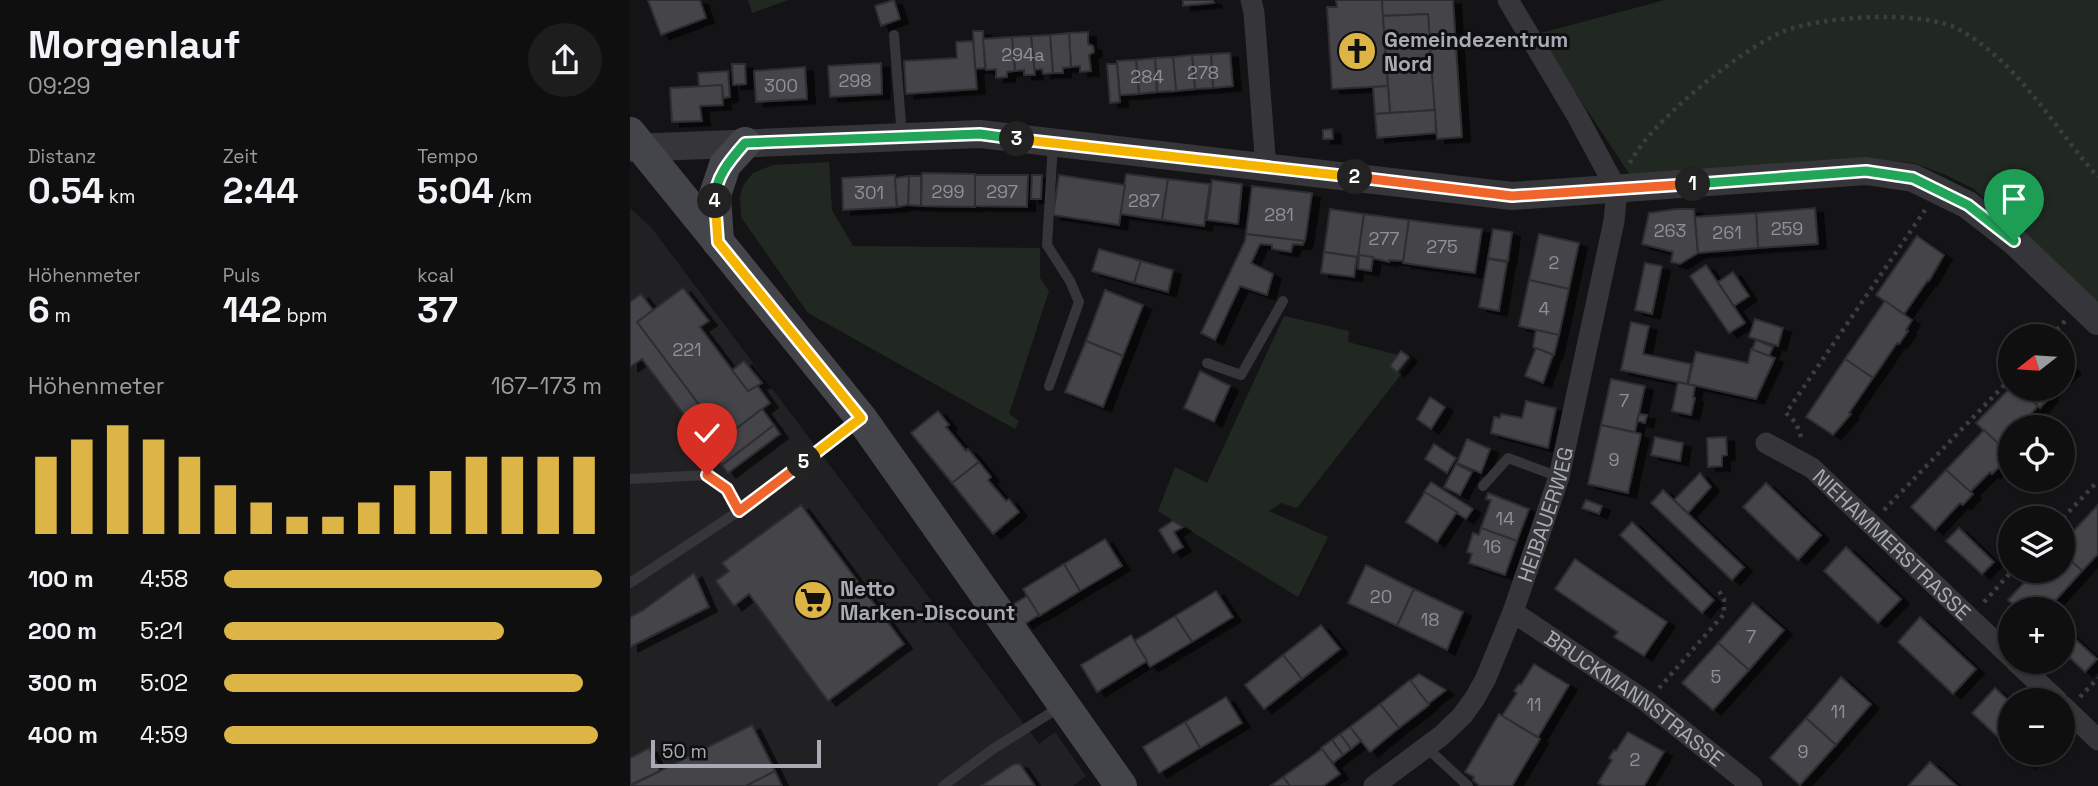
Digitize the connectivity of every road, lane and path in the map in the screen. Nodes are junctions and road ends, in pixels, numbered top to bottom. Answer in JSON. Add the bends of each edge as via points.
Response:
{"nodes":[{"id":1,"x":1251,"y":0,"type":"edge"},
{"id":2,"x":1508,"y":0,"type":"edge"},
{"id":3,"x":894,"y":35,"type":"dead end"},
{"id":4,"x":902,"y":137,"type":"junction"},
{"id":5,"x":634,"y":143,"type":"edge"},
{"id":6,"x":745,"y":143,"type":"junction"},
{"id":7,"x":1052,"y":143,"type":"junction"},
{"id":8,"x":1266,"y":169,"type":"junction"},
{"id":9,"x":2098,"y":177,"type":"edge"},
{"id":10,"x":1618,"y":190,"type":"junction"},
{"id":11,"x":1938,"y":190,"type":"junction"},
{"id":12,"x":718,"y":242,"type":"junction"},
{"id":13,"x":1283,"y":301,"type":"dead end"},
{"id":14,"x":2098,"y":321,"type":"edge"},
{"id":15,"x":1207,"y":363,"type":"dead end"},
{"id":16,"x":1049,"y":386,"type":"dead end"},
{"id":17,"x":1998,"y":391,"type":"edge"},
{"id":18,"x":861,"y":418,"type":"junction"},
{"id":19,"x":1766,"y":443,"type":"dead end"},
{"id":20,"x":1812,"y":468,"type":"junction"},
{"id":21,"x":1559,"y":477,"type":"junction"},
{"id":22,"x":630,"y":479,"type":"edge"},
{"id":23,"x":2098,"y":481,"type":"edge"},
{"id":24,"x":1483,"y":486,"type":"dead end"},
{"id":25,"x":2074,"y":506,"type":"edge"},
{"id":26,"x":739,"y":511,"type":"junction"},
{"id":27,"x":1871,"y":523,"type":"junction"},
{"id":28,"x":630,"y":583,"type":"edge"},
{"id":29,"x":2001,"y":583,"type":"edge"},
{"id":30,"x":1717,"y":588,"type":"dead end"},
{"id":31,"x":1513,"y":612,"type":"junction"},
{"id":32,"x":1969,"y":618,"type":"junction"},
{"id":33,"x":1998,"y":645,"type":"edge"},
{"id":34,"x":2029,"y":674,"type":"edge"},
{"id":35,"x":2044,"y":688,"type":"edge"},
{"id":36,"x":1647,"y":702,"type":"junction"},
{"id":37,"x":1063,"y":705,"type":"junction"},
{"id":38,"x":2075,"y":718,"type":"edge"},
{"id":39,"x":2098,"y":740,"type":"edge"},
{"id":40,"x":1426,"y":747,"type":"junction"},
{"id":41,"x":943,"y":786,"type":"edge"},
{"id":42,"x":1121,"y":786,"type":"edge"},
{"id":43,"x":1374,"y":786,"type":"edge"},
{"id":44,"x":1468,"y":786,"type":"edge"},
{"id":45,"x":1752,"y":786,"type":"edge"}],
"edges":[{"from":1,"to":8,"type":"street"},
{"from":2,"to":10,"type":"street"},
{"from":3,"to":4,"type":"lane"},
{"from":4,"to":6,"type":"street"},
{"from":4,"to":7,"type":"street","via":[[980,134]]},
{"from":5,"to":6,"type":"street"},
{"from":5,"to":12,"type":"main road"},
{"from":6,"to":12,"type":"main road","via":[[725,165],[715,195]]},
{"from":7,"to":8,"type":"street"},
{"from":7,"to":16,"type":"lane","via":[[1046,244],[1079,302]]},
{"from":8,"to":10,"type":"street","via":[[1512,196]]},
{"from":9,"to":10,"type":"path","via":[[2012,70],[1970,36],[1931,21],[1880,17],[1800,26],[1747,52],[1658,128],[1634,156]]},
{"from":10,"to":11,"type":"street","via":[[1866,171],[1913,178]]},
{"from":10,"to":21,"type":"street","name":"HEIBAUERWEG"},
{"from":11,"to":14,"type":"street","via":[[1968,205],[2014,241]]},
{"from":11,"to":20,"type":"path","via":[[1786,413],[1796,423]]},
{"from":12,"to":18,"type":"main road"},
{"from":13,"to":15,"type":"lane","via":[[1241,375]]},
{"from":17,"to":27,"type":"path"},
{"from":18,"to":26,"type":"lane"},
{"from":18,"to":37,"type":"main road"},
{"from":19,"to":20,"type":"street","name":"NIEHAMMERSTRASSE"},
{"from":20,"to":27,"type":"street","name":"NIEHAMMERSTRASSE"},
{"from":21,"to":24,"type":"lane","via":[[1508,458]]},
{"from":21,"to":31,"type":"street","name":"HEIBAUERWEG"},
{"from":22,"to":26,"type":"lane","via":[[707,475],[727,489]]},
{"from":23,"to":25,"type":"path"},
{"from":26,"to":28,"type":"lane"},
{"from":27,"to":32,"type":"street","name":"NIEHAMMERSTRASSE"},
{"from":29,"to":32,"type":"path"},
{"from":30,"to":36,"type":"path","via":[[1724,599],[1724,614]]},
{"from":31,"to":36,"type":"street","name":"BRUCKMANNSTRASSE"},
{"from":31,"to":40,"type":"street","name":"HEIBAUERWEG","via":[[1475,698],[1462,716]]},
{"from":32,"to":33,"type":"street","name":"NIEHAMMERSTRASSE"},
{"from":34,"to":35,"type":"street"},
{"from":36,"to":45,"type":"street","name":"BRUCKMANNSTRASSE"},
{"from":37,"to":41,"type":"lane"},
{"from":37,"to":42,"type":"main road"},
{"from":38,"to":39,"type":"street"},
{"from":40,"to":43,"type":"street","name":"HEIBAUERWEG"},
{"from":40,"to":44,"type":"lane"}]}
